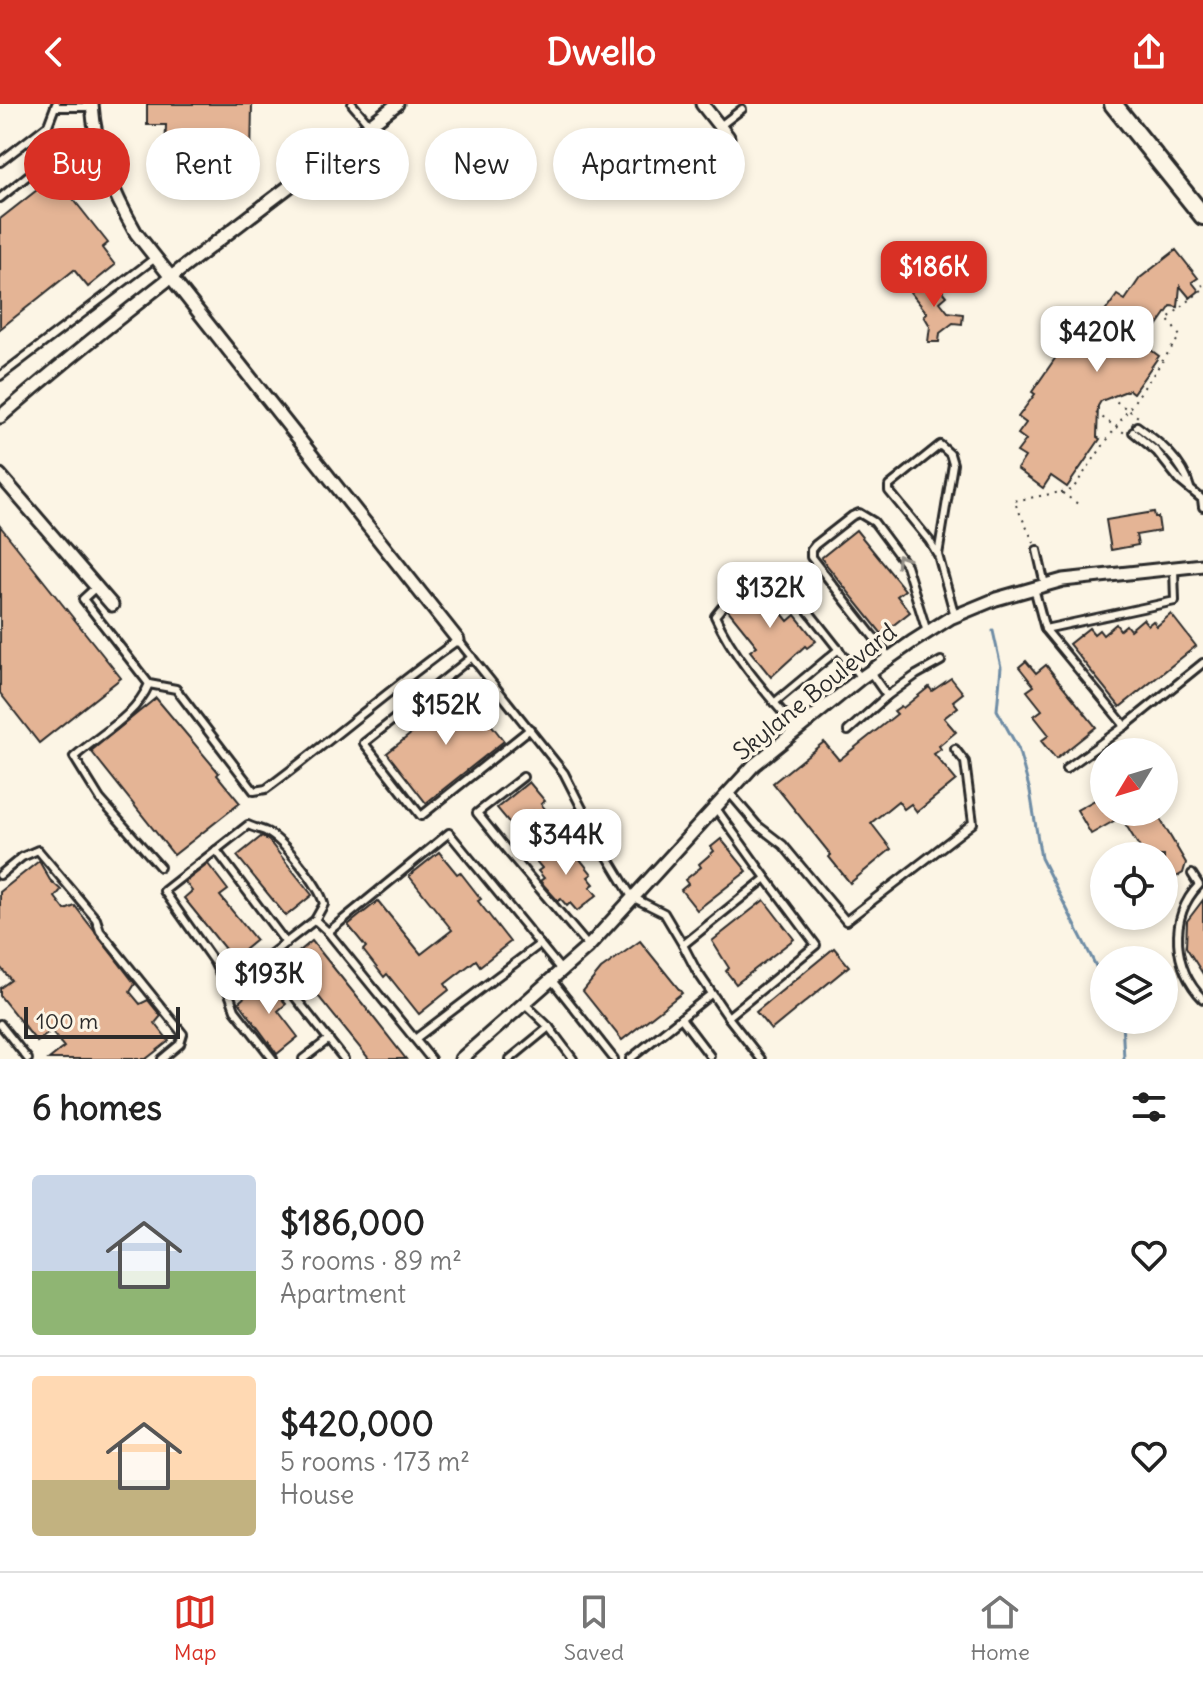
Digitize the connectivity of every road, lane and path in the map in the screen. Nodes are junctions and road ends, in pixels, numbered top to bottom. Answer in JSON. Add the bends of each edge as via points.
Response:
{"nodes":[{"id":1,"x":352,"y":104,"type":"edge"},
{"id":2,"x":397,"y":104,"type":"edge"},
{"id":3,"x":702,"y":104,"type":"edge"},
{"id":4,"x":1113,"y":104,"type":"edge"},
{"id":5,"x":56,"y":106,"type":"edge"},
{"id":6,"x":92,"y":106,"type":"edge"},
{"id":7,"x":742,"y":109,"type":"dead end"},
{"id":8,"x":370,"y":125,"type":"junction"},
{"id":9,"x":720,"y":126,"type":"joint"},
{"id":10,"x":96,"y":128,"type":"edge"},
{"id":11,"x":0,"y":162,"type":"edge"},
{"id":12,"x":24,"y":179,"type":"edge"},
{"id":13,"x":0,"y":198,"type":"edge"},
{"id":14,"x":117,"y":200,"type":"edge"},
{"id":15,"x":1203,"y":216,"type":"edge"},
{"id":16,"x":155,"y":258,"type":"junction"},
{"id":17,"x":170,"y":278,"type":"junction"},
{"id":18,"x":1203,"y":285,"type":"edge"},
{"id":19,"x":1203,"y":290,"type":"edge"},
{"id":20,"x":0,"y":376,"type":"edge"},
{"id":21,"x":1110,"y":397,"type":"dead end"},
{"id":22,"x":1128,"y":410,"type":"junction"},
{"id":23,"x":1096,"y":413,"type":"dead end"},
{"id":24,"x":0,"y":417,"type":"edge"},
{"id":25,"x":1142,"y":419,"type":"dead end"},
{"id":26,"x":1116,"y":427,"type":"junction"},
{"id":27,"x":1133,"y":432,"type":"joint"},
{"id":28,"x":0,"y":475,"type":"edge"},
{"id":29,"x":1203,"y":490,"type":"edge"},
{"id":30,"x":1061,"y":492,"type":"junction"},
{"id":31,"x":1202,"y":499,"type":"edge"},
{"id":32,"x":1078,"y":504,"type":"dead end"},
{"id":33,"x":1203,"y":507,"type":"edge"},
{"id":34,"x":1037,"y":550,"type":"joint"},
{"id":35,"x":938,"y":555,"type":"junction"},
{"id":36,"x":1203,"y":565,"type":"edge"},
{"id":37,"x":1174,"y":568,"type":"junction"},
{"id":38,"x":1040,"y":586,"type":"junction"},
{"id":39,"x":96,"y":587,"type":"junction"},
{"id":40,"x":112,"y":605,"type":"dead end"},
{"id":41,"x":955,"y":616,"type":"junction"},
{"id":42,"x":1045,"y":629,"type":"junction"},
{"id":43,"x":927,"y":632,"type":"junction"},
{"id":44,"x":458,"y":640,"type":"junction"},
{"id":45,"x":839,"y":649,"type":"junction"},
{"id":46,"x":472,"y":657,"type":"junction"},
{"id":47,"x":890,"y":658,"type":"junction"},
{"id":48,"x":941,"y":661,"type":"dead end"},
{"id":49,"x":1203,"y":663,"type":"edge"},
{"id":50,"x":866,"y":675,"type":"junction"},
{"id":51,"x":149,"y":684,"type":"junction"},
{"id":52,"x":887,"y":696,"type":"junction"},
{"id":53,"x":774,"y":703,"type":"junction"},
{"id":54,"x":1125,"y":726,"type":"junction"},
{"id":55,"x":530,"y":729,"type":"junction"},
{"id":56,"x":798,"y":730,"type":"junction"},
{"id":57,"x":848,"y":731,"type":"dead end"},
{"id":58,"x":955,"y":749,"type":"dead end"},
{"id":59,"x":1066,"y":769,"type":"dead end"},
{"id":60,"x":523,"y":777,"type":"dead end"},
{"id":61,"x":729,"y":792,"type":"junction"},
{"id":62,"x":715,"y":807,"type":"junction"},
{"id":63,"x":584,"y":811,"type":"junction"},
{"id":64,"x":216,"y":850,"type":"junction"},
{"id":65,"x":510,"y":854,"type":"junction"},
{"id":66,"x":160,"y":867,"type":"dead end"},
{"id":67,"x":1192,"y":874,"type":"dead end"},
{"id":68,"x":0,"y":875,"type":"edge"},
{"id":69,"x":766,"y":878,"type":"junction"},
{"id":70,"x":1199,"y":885,"type":"junction"},
{"id":71,"x":1203,"y":892,"type":"edge"},
{"id":72,"x":632,"y":897,"type":"junction"},
{"id":73,"x":315,"y":920,"type":"junction"},
{"id":74,"x":328,"y":932,"type":"junction"},
{"id":75,"x":286,"y":943,"type":"junction"},
{"id":76,"x":540,"y":944,"type":"junction"},
{"id":77,"x":683,"y":945,"type":"junction"},
{"id":78,"x":588,"y":947,"type":"junction"},
{"id":79,"x":265,"y":959,"type":"junction"},
{"id":80,"x":561,"y":971,"type":"junction"},
{"id":81,"x":551,"y":979,"type":"junction"},
{"id":82,"x":227,"y":988,"type":"junction"},
{"id":83,"x":711,"y":994,"type":"junction"},
{"id":84,"x":1203,"y":999,"type":"edge"},
{"id":85,"x":524,"y":1003,"type":"junction"},
{"id":86,"x":728,"y":1017,"type":"junction"},
{"id":87,"x":681,"y":1018,"type":"junction"},
{"id":88,"x":0,"y":1024,"type":"edge"},
{"id":89,"x":549,"y":1027,"type":"junction"},
{"id":90,"x":329,"y":1039,"type":"junction"},
{"id":91,"x":415,"y":1039,"type":"junction"},
{"id":92,"x":710,"y":1056,"type":"dead end"},
{"id":93,"x":28,"y":1059,"type":"edge"},
{"id":94,"x":162,"y":1059,"type":"edge"},
{"id":95,"x":273,"y":1059,"type":"edge"},
{"id":96,"x":303,"y":1059,"type":"edge"},
{"id":97,"x":344,"y":1059,"type":"edge"},
{"id":98,"x":431,"y":1059,"type":"edge"},
{"id":99,"x":462,"y":1059,"type":"edge"},
{"id":100,"x":510,"y":1059,"type":"edge"},
{"id":101,"x":573,"y":1059,"type":"edge"},
{"id":102,"x":614,"y":1059,"type":"edge"},
{"id":103,"x":630,"y":1059,"type":"edge"},
{"id":104,"x":761,"y":1059,"type":"edge"}],
"edges":[{"from":1,"to":8,"type":"lane"},
{"from":2,"to":8,"type":"street"},
{"from":3,"to":9,"type":"street"},
{"from":4,"to":15,"type":"main road"},
{"from":5,"to":6,"type":"lane"},
{"from":5,"to":11,"type":"lane","via":[[48,125]]},
{"from":6,"to":10,"type":"street"},
{"from":7,"to":9,"type":"lane"},
{"from":8,"to":17,"type":"street"},
{"from":12,"to":13,"type":"lane"},
{"from":14,"to":16,"type":"street"},
{"from":16,"to":17,"type":"street"},
{"from":16,"to":20,"type":"lane"},
{"from":17,"to":24,"type":"street"},
{"from":17,"to":44,"type":"street"},
{"from":18,"to":19,"type":"path"},
{"from":19,"to":22,"type":"path","via":[[1167,319],[1180,336]]},
{"from":21,"to":22,"type":"path"},
{"from":22,"to":25,"type":"path"},
{"from":22,"to":26,"type":"path"},
{"from":23,"to":26,"type":"path"},
{"from":26,"to":27,"type":"path"},
{"from":26,"to":30,"type":"path","via":[[1072,490]]},
{"from":27,"to":31,"type":"lane"},
{"from":28,"to":39,"type":"street"},
{"from":29,"to":31,"type":"lane"},
{"from":30,"to":32,"type":"path"},
{"from":30,"to":34,"type":"path","via":[[1014,501]]},
{"from":31,"to":33,"type":"lane"},
{"from":34,"to":38,"type":"lane"},
{"from":35,"to":35,"type":"lane","via":[[889,486],[940,445],[953,464]]},
{"from":35,"to":41,"type":"lane"},
{"from":36,"to":37,"type":"street","name":"Skylane Boulevard"},
{"from":37,"to":38,"type":"street","name":"Skylane Boulevard"},
{"from":37,"to":42,"type":"lane","via":[[1175,601]]},
{"from":38,"to":41,"type":"street","name":"Skylane Boulevard"},
{"from":38,"to":42,"type":"lane"},
{"from":39,"to":40,"type":"street"},
{"from":39,"to":51,"type":"lane","via":[[83,599]]},
{"from":41,"to":43,"type":"street","name":"Skylane Boulevard"},
{"from":42,"to":54,"type":"lane"},
{"from":43,"to":47,"type":"street","name":"Skylane Boulevard"},
{"from":43,"to":47,"type":"lane","one_way":true,"via":[[906,565],[868,516],[852,516],[815,545],[811,557]]},
{"from":44,"to":46,"type":"lane"},
{"from":44,"to":51,"type":"lane","via":[[266,789],[254,791],[176,689]]},
{"from":45,"to":50,"type":"lane"},
{"from":45,"to":53,"type":"lane"},
{"from":45,"to":53,"type":"lane","via":[[783,579],[772,573],[762,574],[726,602],[715,616],[723,634]]},
{"from":46,"to":55,"type":"lane"},
{"from":46,"to":55,"type":"lane","via":[[364,743],[421,816]]},
{"from":47,"to":50,"type":"street","name":"Skylane Boulevard"},
{"from":48,"to":52,"type":"lane"},
{"from":49,"to":54,"type":"lane"},
{"from":50,"to":52,"type":"lane"},
{"from":50,"to":56,"type":"street","name":"Skylane Boulevard"},
{"from":51,"to":66,"type":"lane","via":[[133,708],[74,757],[100,799]]},
{"from":52,"to":57,"type":"lane"},
{"from":53,"to":56,"type":"lane"},
{"from":54,"to":59,"type":"lane"},
{"from":55,"to":63,"type":"lane","via":[[564,773]]},
{"from":56,"to":61,"type":"street","name":"Skylane Boulevard"},
{"from":58,"to":61,"type":"lane","via":[[965,762],[973,823],[846,921],[783,845]]},
{"from":60,"to":65,"type":"lane","via":[[477,813]]},
{"from":61,"to":62,"type":"street","name":"Skylane Boulevard"},
{"from":62,"to":69,"type":"lane"},
{"from":62,"to":72,"type":"street","name":"Skylane Boulevard"},
{"from":63,"to":65,"type":"lane","via":[[550,823]]},
{"from":63,"to":72,"type":"lane"},
{"from":64,"to":73,"type":"lane","via":[[248,825],[269,832],[321,894],[324,904]]},
{"from":64,"to":75,"type":"lane"},
{"from":64,"to":82,"type":"lane","via":[[164,891]]},
{"from":65,"to":78,"type":"lane"},
{"from":67,"to":70,"type":"lane"},
{"from":68,"to":94,"type":"lane","via":[[38,850],[183,1034],[180,1044]]},
{"from":69,"to":77,"type":"lane"},
{"from":69,"to":86,"type":"lane","via":[[816,945]]},
{"from":70,"to":71,"type":"lane"},
{"from":70,"to":84,"type":"lane","via":[[1181,912],[1177,938],[1181,964]]},
{"from":72,"to":77,"type":"lane","via":[[664,913]]},
{"from":72,"to":78,"type":"street","name":"Skylane Boulevard"},
{"from":73,"to":74,"type":"lane"},
{"from":73,"to":75,"type":"lane"},
{"from":74,"to":76,"type":"lane","via":[[449,833]]},
{"from":74,"to":91,"type":"lane"},
{"from":75,"to":79,"type":"lane"},
{"from":76,"to":80,"type":"lane"},
{"from":76,"to":91,"type":"lane"},
{"from":77,"to":83,"type":"lane"},
{"from":78,"to":80,"type":"street","name":"Skylane Boulevard"},
{"from":79,"to":82,"type":"lane"},
{"from":79,"to":90,"type":"lane"},
{"from":80,"to":81,"type":"street","name":"Skylane Boulevard"},
{"from":81,"to":85,"type":"street","name":"Skylane Boulevard"},
{"from":81,"to":102,"type":"lane"},
{"from":82,"to":95,"type":"lane","via":[[235,1010]]},
{"from":83,"to":86,"type":"lane"},
{"from":83,"to":87,"type":"lane"},
{"from":85,"to":89,"type":"lane"},
{"from":85,"to":99,"type":"street","name":"Skylane Boulevard"},
{"from":86,"to":104,"type":"lane"},
{"from":87,"to":92,"type":"lane"},
{"from":87,"to":103,"type":"lane"},
{"from":88,"to":93,"type":"lane"},
{"from":89,"to":100,"type":"lane"},
{"from":89,"to":101,"type":"lane"},
{"from":90,"to":96,"type":"lane"},
{"from":90,"to":97,"type":"lane"},
{"from":91,"to":98,"type":"lane"}]}
